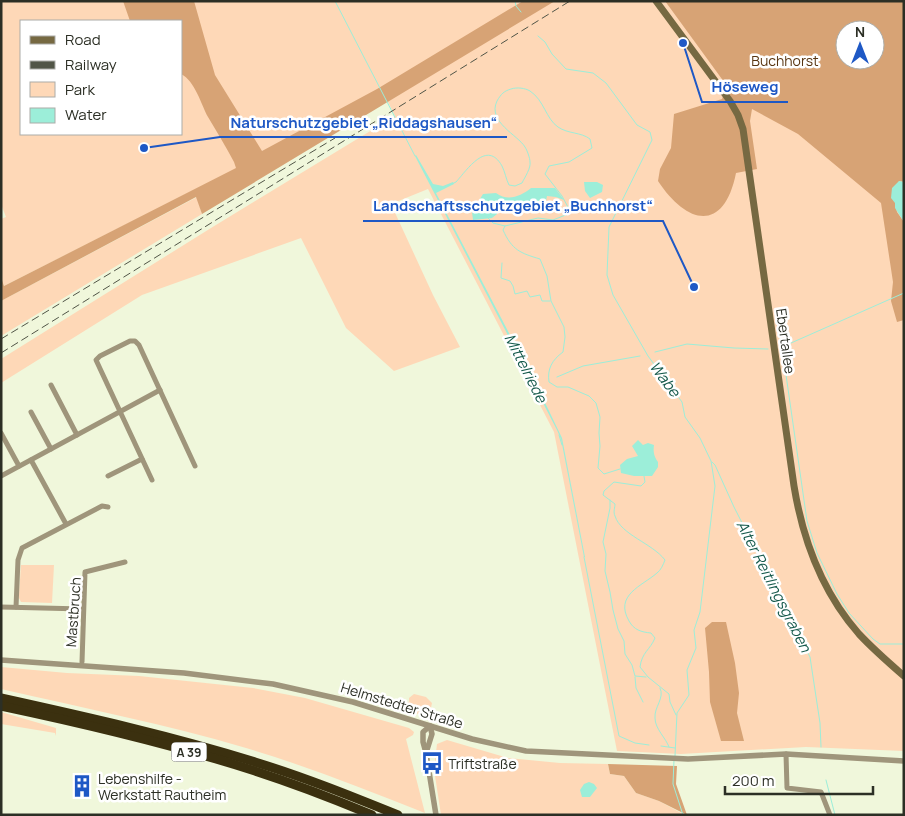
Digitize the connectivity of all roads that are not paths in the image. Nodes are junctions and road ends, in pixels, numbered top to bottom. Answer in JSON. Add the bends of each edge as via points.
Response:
{"nodes":[{"id":1,"x":656,"y":1,"type":"edge"},
{"id":2,"x":51,"y":385,"type":"dead end"},
{"id":3,"x":160,"y":390,"type":"junction"},
{"id":4,"x":31,"y":412,"type":"dead end"},
{"id":5,"x":119,"y":412,"type":"junction"},
{"id":6,"x":1,"y":433,"type":"edge"},
{"id":7,"x":77,"y":435,"type":"junction"},
{"id":8,"x":51,"y":449,"type":"junction"},
{"id":9,"x":142,"y":459,"type":"junction"},
{"id":10,"x":31,"y":460,"type":"junction"},
{"id":11,"x":19,"y":466,"type":"junction"},
{"id":12,"x":196,"y":466,"type":"dead end"},
{"id":13,"x":1,"y":476,"type":"edge"},
{"id":14,"x":108,"y":476,"type":"dead end"},
{"id":15,"x":152,"y":480,"type":"dead end"},
{"id":16,"x":108,"y":507,"type":"dead end"},
{"id":17,"x":66,"y":524,"type":"junction"},
{"id":18,"x":125,"y":562,"type":"dead end"},
{"id":19,"x":1,"y":607,"type":"edge"},
{"id":20,"x":16,"y":607,"type":"junction"},
{"id":21,"x":83,"y":609,"type":"junction"},
{"id":22,"x":1,"y":659,"type":"edge"},
{"id":23,"x":82,"y":662,"type":"dead end"},
{"id":24,"x":904,"y":676,"type":"edge"},
{"id":25,"x":1,"y":698,"type":"edge"},
{"id":26,"x":1,"y":706,"type":"edge"},
{"id":27,"x":430,"y":726,"type":"junction"},
{"id":28,"x":786,"y":754,"type":"junction"},
{"id":29,"x":904,"y":760,"type":"edge"},
{"id":30,"x":372,"y":815,"type":"edge"},
{"id":31,"x":398,"y":815,"type":"edge"},
{"id":32,"x":436,"y":815,"type":"edge"},
{"id":33,"x":830,"y":815,"type":"edge"}],
"edges":[{"from":1,"to":24,"type":"main road","name":"Ebertallee","via":[[730,101],[743,129],[797,503],[808,548],[825,585],[848,620]]},
{"from":2,"to":7,"type":"street"},
{"from":3,"to":5,"type":"street"},
{"from":3,"to":5,"type":"street","via":[[135,341],[100,356],[96,360]]},
{"from":3,"to":12,"type":"street"},
{"from":4,"to":8,"type":"street"},
{"from":5,"to":7,"type":"street"},
{"from":5,"to":9,"type":"street"},
{"from":6,"to":11,"type":"street"},
{"from":7,"to":8,"type":"street"},
{"from":8,"to":10,"type":"street"},
{"from":9,"to":14,"type":"street"},
{"from":9,"to":15,"type":"street"},
{"from":10,"to":11,"type":"street"},
{"from":10,"to":17,"type":"street"},
{"from":11,"to":13,"type":"street"},
{"from":16,"to":17,"type":"street","via":[[102,506]]},
{"from":17,"to":20,"type":"street","via":[[19,552]]},
{"from":18,"to":21,"type":"street","name":"Mastbruch","via":[[85,572]]},
{"from":19,"to":20,"type":"street"},
{"from":20,"to":21,"type":"street"},
{"from":21,"to":23,"type":"street","name":"Mastbruch"},
{"from":22,"to":27,"type":"street","name":"Helmstedter Straße","via":[[248,680],[324,695]]},
{"from":25,"to":31,"type":"highway","number":"A 39","via":[[223,752]]},
{"from":26,"to":30,"type":"highway","number":"A 39","via":[[212,758],[296,785]]},
{"from":27,"to":28,"type":"street","name":"Helmstedter Straße","via":[[517,749],[688,759]]},
{"from":27,"to":32,"type":"street","via":[[432,734],[426,753]]},
{"from":28,"to":29,"type":"street","name":"Helmstedter Straße"},
{"from":28,"to":33,"type":"street","via":[[787,788],[821,792]]}]}
